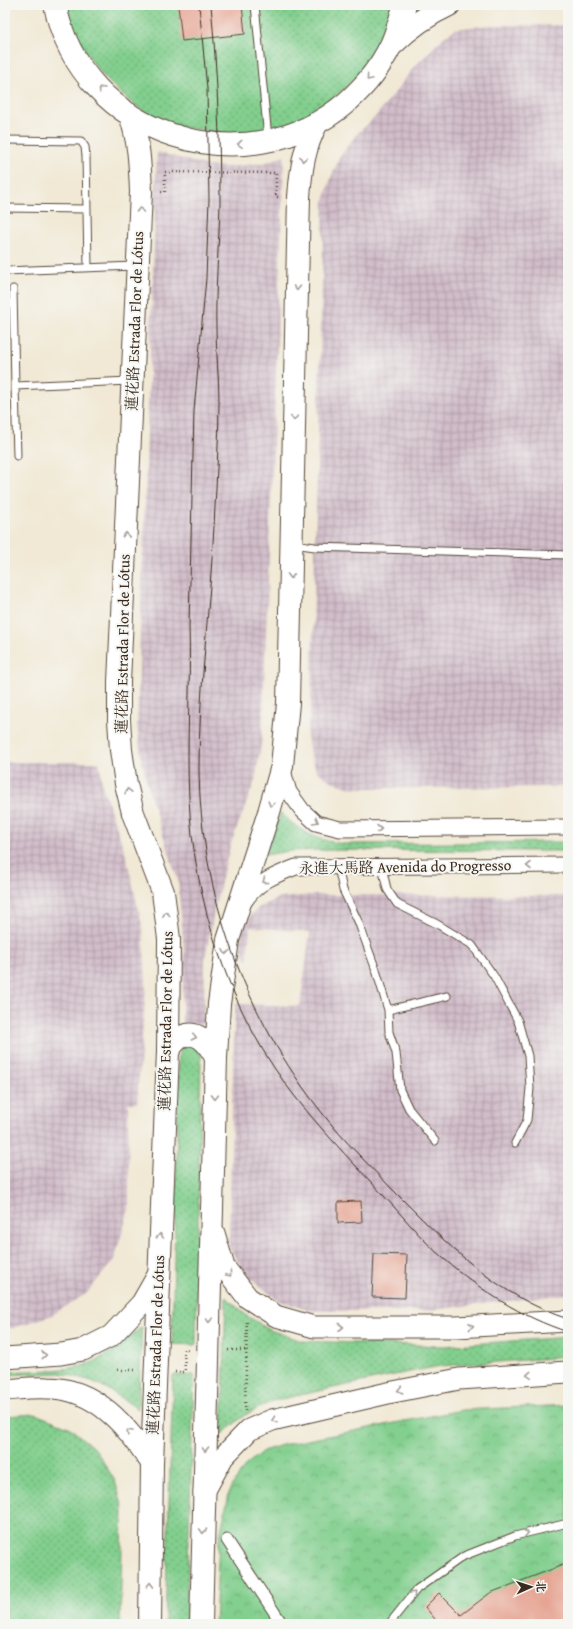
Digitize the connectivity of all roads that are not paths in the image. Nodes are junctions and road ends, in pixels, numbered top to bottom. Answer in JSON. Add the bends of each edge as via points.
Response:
{"nodes":[{"id":1,"x":38,"y":5,"type":"edge"},
{"id":2,"x":55,"y":5,"type":"edge"},
{"id":3,"x":255,"y":5,"type":"edge"},
{"id":4,"x":405,"y":5,"type":"edge"},
{"id":5,"x":449,"y":5,"type":"edge"},
{"id":6,"x":62,"y":31,"type":"junction"},
{"id":7,"x":391,"y":45,"type":"junction"},
{"id":8,"x":130,"y":115,"type":"junction"},
{"id":9,"x":317,"y":123,"type":"junction"},
{"id":10,"x":5,"y":140,"type":"edge"},
{"id":11,"x":268,"y":140,"type":"junction"},
{"id":12,"x":5,"y":208,"type":"edge"},
{"id":13,"x":87,"y":209,"type":"junction"},
{"id":14,"x":137,"y":266,"type":"junction"},
{"id":15,"x":88,"y":267,"type":"junction"},
{"id":16,"x":5,"y":271,"type":"edge"},
{"id":17,"x":13,"y":289,"type":"dead end"},
{"id":18,"x":132,"y":381,"type":"junction"},
{"id":19,"x":15,"y":386,"type":"junction"},
{"id":20,"x":17,"y":456,"type":"dead end"},
{"id":21,"x":291,"y":544,"type":"junction"},
{"id":22,"x":568,"y":555,"type":"edge"},
{"id":23,"x":282,"y":766,"type":"junction"},
{"id":24,"x":568,"y":827,"type":"edge"},
{"id":25,"x":568,"y":865,"type":"edge"},
{"id":26,"x":338,"y":867,"type":"junction"},
{"id":27,"x":382,"y":867,"type":"junction"},
{"id":28,"x":235,"y":914,"type":"junction"},
{"id":29,"x":447,"y":996,"type":"dead end"},
{"id":30,"x":388,"y":1010,"type":"junction"},
{"id":31,"x":168,"y":1051,"type":"junction"},
{"id":32,"x":216,"y":1058,"type":"junction"},
{"id":33,"x":434,"y":1141,"type":"dead end"},
{"id":34,"x":515,"y":1143,"type":"dead end"},
{"id":35,"x":212,"y":1224,"type":"junction"},
{"id":36,"x":158,"y":1275,"type":"junction"},
{"id":37,"x":568,"y":1321,"type":"edge"},
{"id":38,"x":5,"y":1358,"type":"edge"},
{"id":39,"x":568,"y":1372,"type":"edge"},
{"id":40,"x":5,"y":1390,"type":"edge"},
{"id":41,"x":152,"y":1464,"type":"junction"},
{"id":42,"x":204,"y":1492,"type":"junction"},
{"id":43,"x":568,"y":1523,"type":"edge"},
{"id":44,"x":227,"y":1540,"type":"dead end"},
{"id":45,"x":150,"y":1624,"type":"edge"},
{"id":46,"x":201,"y":1624,"type":"edge"},
{"id":47,"x":282,"y":1624,"type":"edge"},
{"id":48,"x":389,"y":1624,"type":"edge"}],
"edges":[{"from":1,"to":6,"type":"main road"},
{"from":2,"to":6,"type":"main road"},
{"from":3,"to":11,"type":"lane"},
{"from":4,"to":7,"type":"main road"},
{"from":5,"to":7,"type":"main road","via":[[416,23]]},
{"from":8,"to":6,"type":"main road","one_way":true,"via":[[84,71]]},
{"from":7,"to":9,"type":"main road","one_way":true,"via":[[367,81],[347,102]]},
{"from":11,"to":8,"type":"main road","one_way":true,"via":[[255,144],[223,145],[190,141],[159,130]]},
{"from":14,"to":8,"type":"main road","name":"蓮花路 Estrada Flor de Lótus","one_way":true,"via":[[139,144]]},
{"from":9,"to":11,"type":"main road","via":[[287,136]]},
{"from":9,"to":21,"type":"main road","one_way":true,"via":[[304,152],[299,191]]},
{"from":10,"to":13,"type":"lane","via":[[81,141],[85,147]]},
{"from":12,"to":13,"type":"lane"},
{"from":13,"to":15,"type":"lane"},
{"from":14,"to":15,"type":"lane"},
{"from":14,"to":18,"type":"main road","name":"蓮花路 Estrada Flor de Lótus"},
{"from":15,"to":16,"type":"lane"},
{"from":17,"to":19,"type":"lane"},
{"from":18,"to":19,"type":"lane"},
{"from":31,"to":18,"type":"main road","name":"蓮花路 Estrada Flor de Lótus","one_way":true,"via":[[169,939],[163,892],[133,813],[121,750],[119,720]]},
{"from":19,"to":20,"type":"lane"},
{"from":21,"to":22,"type":"lane","via":[[315,547]]},
{"from":21,"to":23,"type":"main road","one_way":true,"via":[[288,703]]},
{"from":23,"to":24,"type":"street","one_way":true,"via":[[289,792],[302,810],[316,823],[340,829]]},
{"from":23,"to":28,"type":"main road","one_way":true},
{"from":25,"to":27,"type":"street","name":"永進大馬路 Avenida do Progresso","one_way":true},
{"from":26,"to":27,"type":"street","name":"永進大馬路 Avenida do Progresso"},
{"from":26,"to":28,"type":"street","name":"永進大馬路 Avenida do Progresso","one_way":true,"via":[[296,867],[272,876],[250,892]]},
{"from":26,"to":30,"type":"lane","via":[[342,890],[358,921]]},
{"from":27,"to":34,"type":"lane","via":[[387,889],[397,904],[472,945],[494,976],[518,1021],[528,1056],[530,1088],[527,1120]]},
{"from":28,"to":32,"type":"main road","one_way":true,"via":[[227,945],[219,1004]]},
{"from":29,"to":30,"type":"lane"},
{"from":30,"to":33,"type":"lane","via":[[389,1032],[396,1053],[400,1090],[409,1109]]},
{"from":31,"to":32,"type":"main road","one_way":true,"via":[[178,1039],[187,1035],[194,1036],[209,1044]]},
{"from":36,"to":31,"type":"main road","name":"蓮花路 Estrada Flor de Lótus","one_way":true},
{"from":32,"to":35,"type":"main road","one_way":true},
{"from":35,"to":37,"type":"main road","one_way":true,"via":[[224,1267],[248,1298],[276,1316],[314,1327],[456,1327]]},
{"from":35,"to":42,"type":"main road","one_way":true},
{"from":38,"to":36,"type":"main road","one_way":true,"via":[[83,1350],[111,1336],[142,1303]]},
{"from":36,"to":41,"type":"main road","name":"蓮花路 Estrada Flor de Lótus"},
{"from":39,"to":42,"type":"main road","one_way":true,"via":[[459,1379],[388,1392],[272,1420],[249,1430],[223,1457]]},
{"from":41,"to":40,"type":"main road","one_way":true,"via":[[138,1443],[103,1406],[78,1393],[48,1388]]},
{"from":45,"to":41,"type":"main road","name":"蓮花路 Estrada Flor de Lótus","one_way":true},
{"from":42,"to":46,"type":"main road","one_way":true},
{"from":48,"to":43,"type":"lane","one_way":true,"via":[[417,1589],[464,1556],[515,1536]]},
{"from":44,"to":47,"type":"street"}]}
